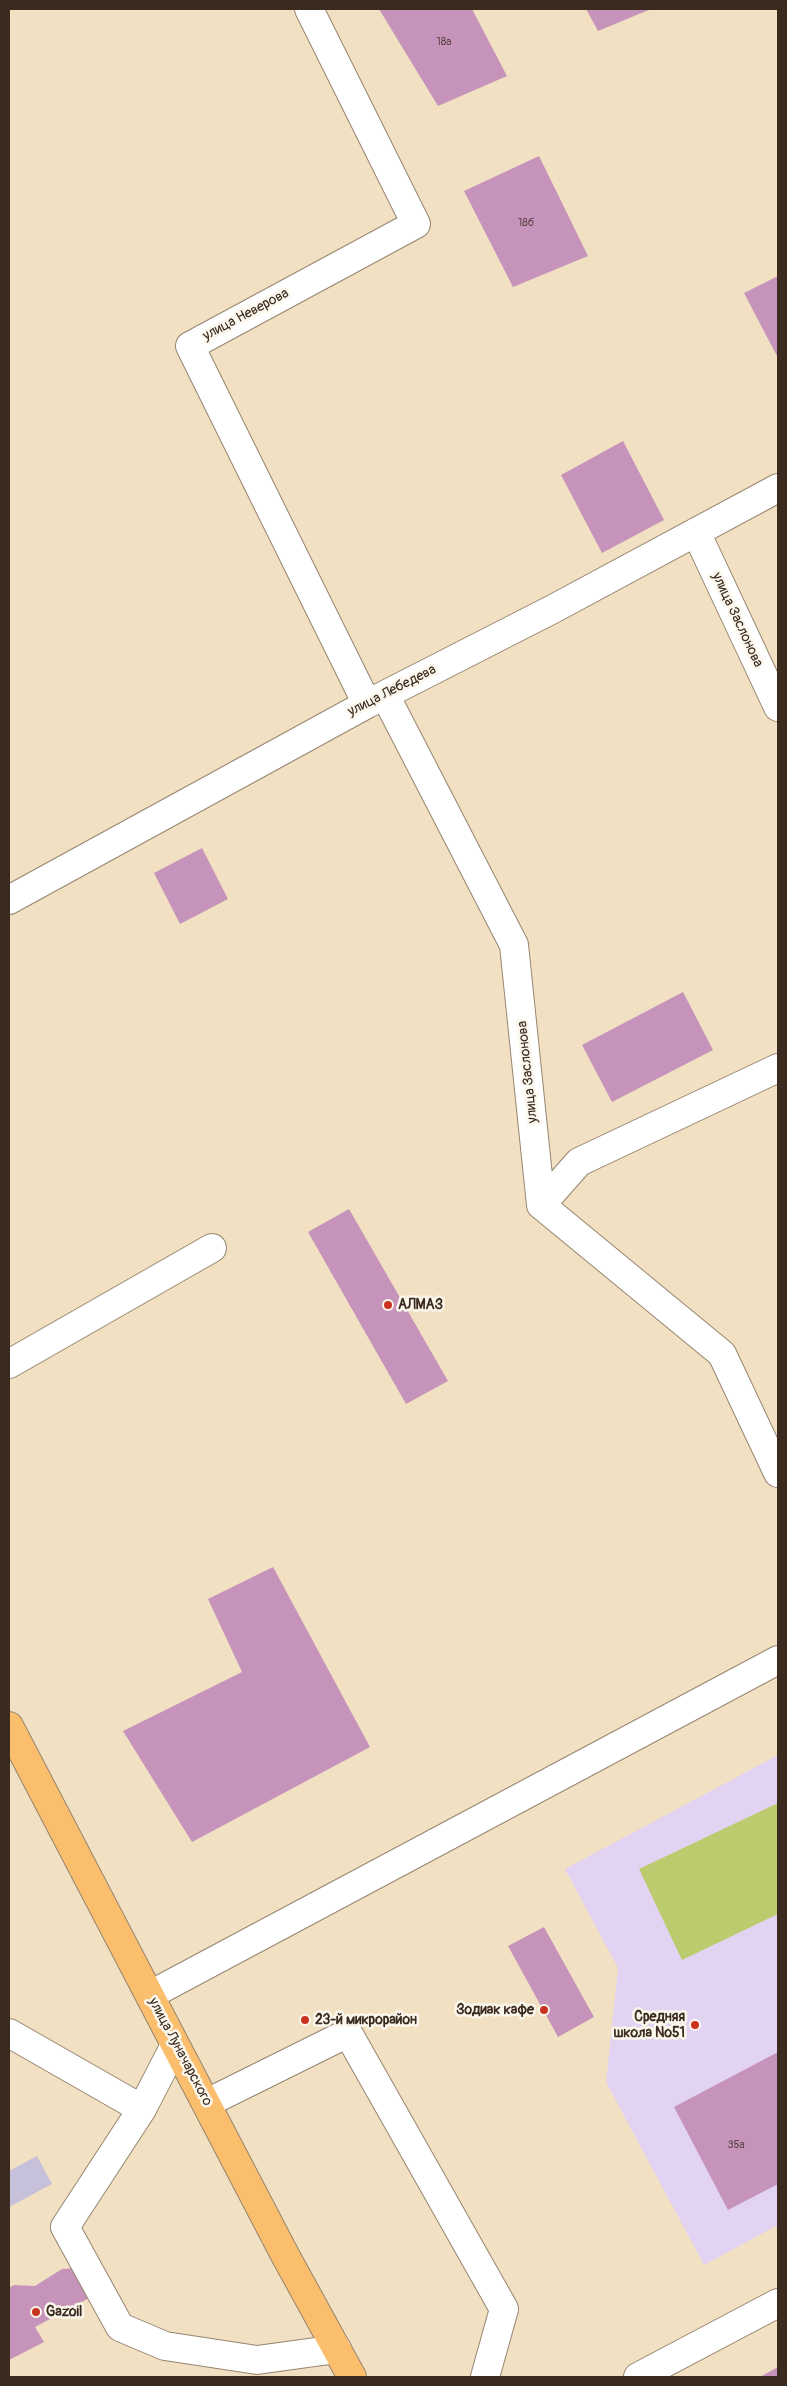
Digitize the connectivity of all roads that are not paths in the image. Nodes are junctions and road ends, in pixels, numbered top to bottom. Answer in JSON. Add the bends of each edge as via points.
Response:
{"nodes":[{"id":1,"x":309,"y":9,"type":"edge"},
{"id":2,"x":778,"y":488,"type":"edge"},
{"id":3,"x":696,"y":532,"type":"junction"},
{"id":4,"x":376,"y":699,"type":"junction"},
{"id":5,"x":778,"y":707,"type":"edge"},
{"id":6,"x":9,"y":900,"type":"edge"},
{"id":7,"x":778,"y":1068,"type":"edge"},
{"id":8,"x":542,"y":1204,"type":"junction"},
{"id":9,"x":212,"y":1248,"type":"dead end"},
{"id":10,"x":9,"y":1364,"type":"edge"},
{"id":11,"x":778,"y":1473,"type":"edge"},
{"id":12,"x":778,"y":1660,"type":"edge"},
{"id":13,"x":9,"y":1726,"type":"edge"},
{"id":14,"x":150,"y":1995,"type":"junction"},
{"id":15,"x":9,"y":2033,"type":"edge"},
{"id":16,"x":175,"y":2045,"type":"junction"},
{"id":17,"x":207,"y":2103,"type":"junction"},
{"id":18,"x":142,"y":2109,"type":"junction"},
{"id":19,"x":778,"y":2303,"type":"edge"},
{"id":20,"x":337,"y":2349,"type":"junction"},
{"id":21,"x":352,"y":2377,"type":"edge"},
{"id":22,"x":485,"y":2377,"type":"edge"},
{"id":23,"x":638,"y":2377,"type":"edge"}],
"edges":[{"from":1,"to":4,"type":"street","name":"улица Неверова","via":[[416,224],[190,346]]},
{"from":2,"to":3,"type":"street","name":"улица Лебедева"},
{"from":3,"to":4,"type":"street","name":"улица Лебедева"},
{"from":3,"to":5,"type":"street","name":"улица Заслонова"},
{"from":4,"to":6,"type":"street","name":"улица Лебедева"},
{"from":4,"to":8,"type":"street","name":"улица Заслонова","via":[[514,945]]},
{"from":7,"to":8,"type":"street","via":[[579,1162]]},
{"from":8,"to":11,"type":"street","via":[[722,1354]]},
{"from":9,"to":10,"type":"street"},
{"from":12,"to":14,"type":"street"},
{"from":13,"to":14,"type":"main road","name":"улица Луначарского"},
{"from":14,"to":16,"type":"main road","name":"улица Луначарского"},
{"from":15,"to":18,"type":"street"},
{"from":16,"to":17,"type":"main road","name":"улица Луначарского"},
{"from":16,"to":18,"type":"street"},
{"from":17,"to":20,"type":"main road","name":"улица Луначарского"},
{"from":17,"to":22,"type":"street","via":[[348,2033],[504,2309]]},
{"from":18,"to":20,"type":"street","via":[[65,2226],[120,2328],[165,2346],[257,2360]]},
{"from":19,"to":23,"type":"street"},
{"from":20,"to":21,"type":"main road","name":"улица Луначарского"}]}
